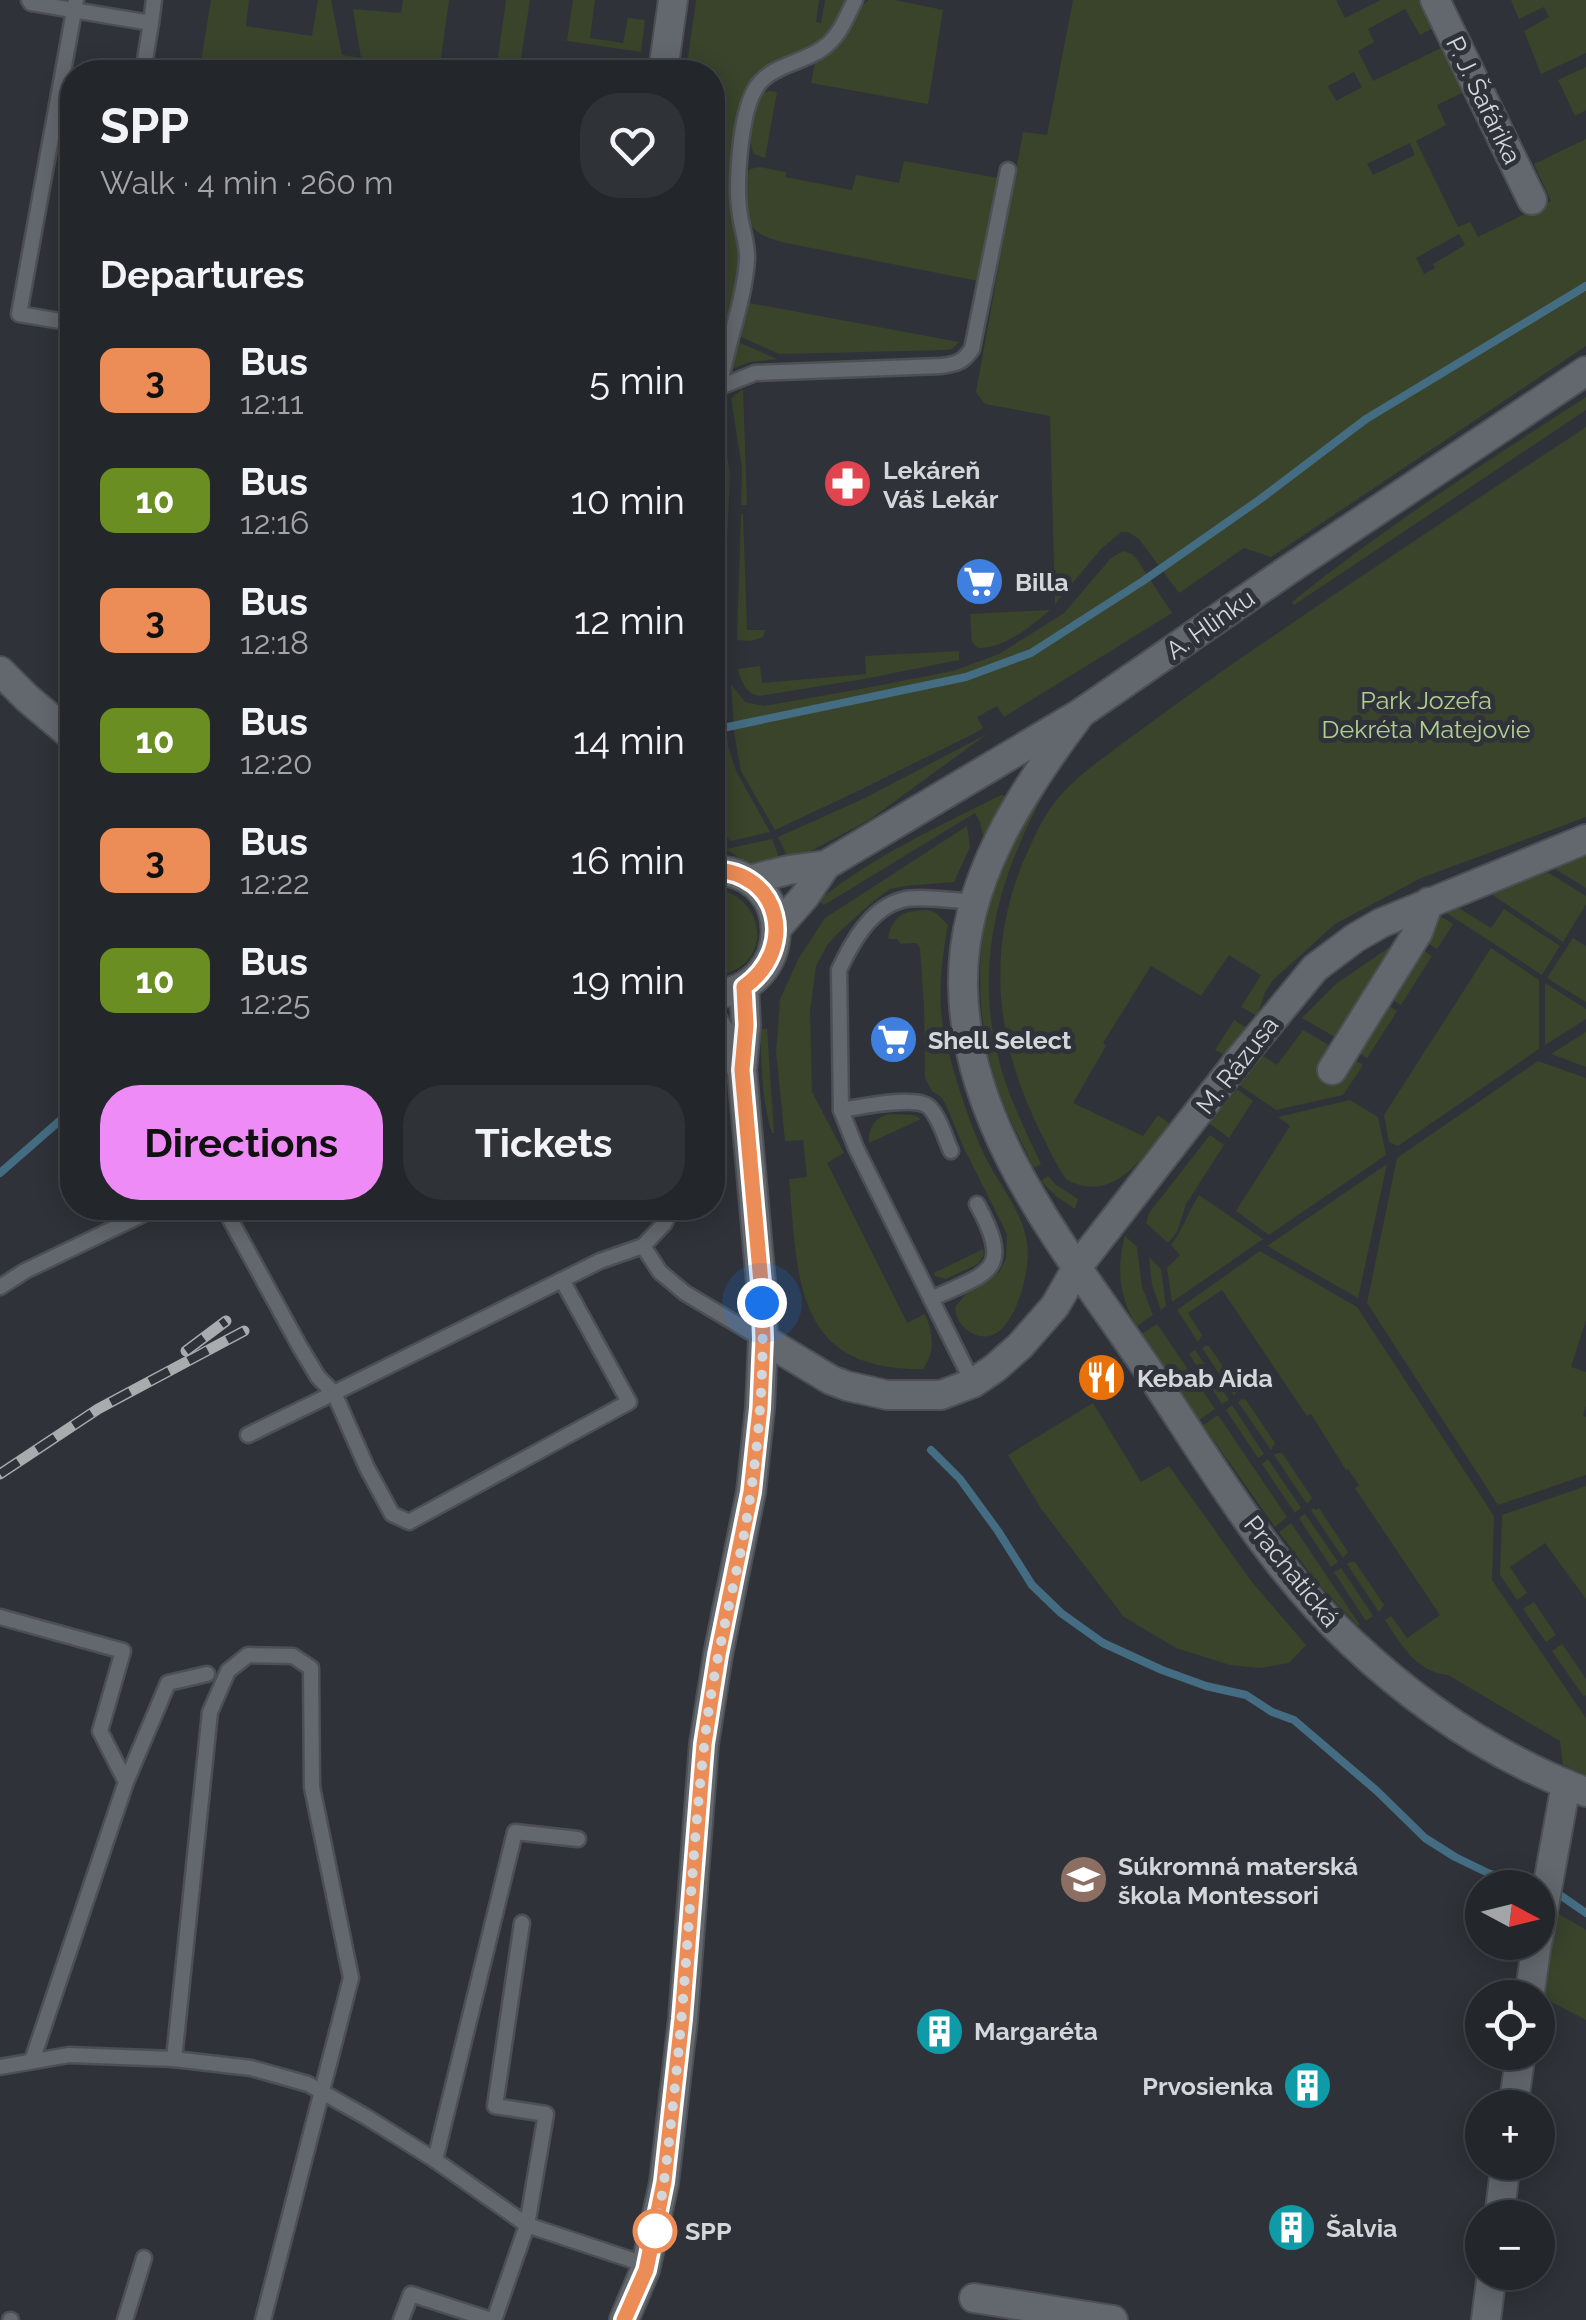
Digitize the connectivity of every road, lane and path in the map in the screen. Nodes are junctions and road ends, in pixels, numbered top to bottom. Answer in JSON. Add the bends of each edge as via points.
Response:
{"nodes":[{"id":1,"x":29,"y":0,"type":"edge"},
{"id":2,"x":154,"y":0,"type":"edge"},
{"id":3,"x":673,"y":0,"type":"edge"},
{"id":4,"x":855,"y":0,"type":"edge"},
{"id":5,"x":1435,"y":0,"type":"edge"},
{"id":6,"x":76,"y":5,"type":"edge"},
{"id":7,"x":152,"y":22,"type":"junction"},
{"id":8,"x":66,"y":60,"type":"edge"},
{"id":9,"x":146,"y":60,"type":"edge"},
{"id":10,"x":665,"y":60,"type":"edge"},
{"id":11,"x":60,"y":92,"type":"edge"},
{"id":12,"x":1008,"y":170,"type":"dead end"},
{"id":13,"x":1532,"y":200,"type":"dead end"},
{"id":14,"x":60,"y":321,"type":"edge"},
{"id":15,"x":725,"y":355,"type":"edge"},
{"id":16,"x":1586,"y":371,"type":"edge"},
{"id":17,"x":725,"y":386,"type":"edge"},
{"id":18,"x":0,"y":671,"type":"edge"},
{"id":19,"x":1081,"y":713,"type":"junction"},
{"id":20,"x":60,"y":726,"type":"edge"},
{"id":21,"x":1586,"y":839,"type":"edge"},
{"id":22,"x":826,"y":865,"type":"junction"},
{"id":23,"x":725,"y":871,"type":"edge"},
{"id":24,"x":748,"y":880,"type":"junction"},
{"id":25,"x":975,"y":902,"type":"junction"},
{"id":26,"x":1429,"y":902,"type":"junction"},
{"id":27,"x":776,"y":928,"type":"junction"},
{"id":28,"x":744,"y":987,"type":"junction"},
{"id":29,"x":725,"y":993,"type":"edge"},
{"id":30,"x":725,"y":1041,"type":"edge"},
{"id":31,"x":742,"y":1070,"type":"junction"},
{"id":32,"x":1332,"y":1070,"type":"dead end"},
{"id":33,"x":841,"y":1110,"type":"junction"},
{"id":34,"x":951,"y":1151,"type":"dead end"},
{"id":35,"x":977,"y":1204,"type":"dead end"},
{"id":36,"x":131,"y":1220,"type":"edge"},
{"id":37,"x":231,"y":1220,"type":"edge"},
{"id":38,"x":666,"y":1220,"type":"edge"},
{"id":39,"x":643,"y":1246,"type":"junction"},
{"id":40,"x":1078,"y":1266,"type":"junction"},
{"id":41,"x":562,"y":1280,"type":"junction"},
{"id":42,"x":0,"y":1287,"type":"edge"},
{"id":43,"x":931,"y":1299,"type":"junction"},
{"id":44,"x":763,"y":1339,"type":"junction"},
{"id":45,"x":973,"y":1383,"type":"junction"},
{"id":46,"x":334,"y":1393,"type":"junction"},
{"id":47,"x":248,"y":1435,"type":"dead end"},
{"id":48,"x":0,"y":1617,"type":"edge"},
{"id":49,"x":207,"y":1674,"type":"dead end"},
{"id":50,"x":126,"y":1782,"type":"junction"},
{"id":51,"x":1576,"y":1788,"type":"edge"},
{"id":52,"x":578,"y":1839,"type":"dead end"},
{"id":53,"x":1549,"y":1870,"type":"edge"},
{"id":54,"x":522,"y":1923,"type":"dead end"},
{"id":55,"x":174,"y":2058,"type":"junction"},
{"id":56,"x":32,"y":2062,"type":"junction"},
{"id":57,"x":1,"y":2069,"type":"edge"},
{"id":58,"x":323,"y":2093,"type":"junction"},
{"id":59,"x":435,"y":2160,"type":"junction"},
{"id":60,"x":527,"y":2225,"type":"junction"},
{"id":61,"x":144,"y":2258,"type":"dead end"},
{"id":62,"x":647,"y":2265,"type":"junction"},
{"id":63,"x":1490,"y":2290,"type":"edge"},
{"id":64,"x":974,"y":2298,"type":"dead end"},
{"id":65,"x":126,"y":2320,"type":"edge"},
{"id":66,"x":262,"y":2320,"type":"edge"},
{"id":67,"x":401,"y":2320,"type":"edge"},
{"id":68,"x":493,"y":2320,"type":"edge"},
{"id":69,"x":624,"y":2320,"type":"edge"},
{"id":70,"x":1113,"y":2320,"type":"edge"},
{"id":71,"x":1486,"y":2320,"type":"edge"}],
"edges":[{"from":1,"to":6,"type":"lane"},
{"from":2,"to":7,"type":"lane"},
{"from":3,"to":10,"type":"street"},
{"from":4,"to":15,"type":"lane","via":[[828,44],[762,80],[749,102],[738,178],[748,256]]},
{"from":5,"to":13,"type":"street","name":"P. J. Šafárika"},
{"from":6,"to":7,"type":"lane"},
{"from":6,"to":8,"type":"lane"},
{"from":7,"to":9,"type":"lane"},
{"from":11,"to":14,"type":"lane","via":[[19,314]]},
{"from":12,"to":17,"type":"lane","via":[[972,348],[964,360],[755,372]]},
{"from":16,"to":19,"type":"street","name":"A. Hlinku"},
{"from":18,"to":20,"type":"street"},
{"from":19,"to":22,"type":"street","name":"A. Hlinku"},
{"from":19,"to":25,"type":"street","name":"Prachatická","via":[[1009,819]]},
{"from":21,"to":26,"type":"street","name":"M. Rázusa"},
{"from":22,"to":24,"type":"street"},
{"from":22,"to":27,"type":"street"},
{"from":23,"to":24,"type":"street"},
{"from":24,"to":27,"type":"street","via":[[766,896]]},
{"from":25,"to":33,"type":"lane","via":[[904,899],[878,911],[849,949],[839,970]]},
{"from":25,"to":40,"type":"street","name":"Prachatická","via":[[963,976],[974,1062],[1005,1148]]},
{"from":26,"to":32,"type":"street","via":[[1418,932]]},
{"from":26,"to":40,"type":"street","name":"M. Rázusa","via":[[1381,922],[1315,968]]},
{"from":27,"to":28,"type":"street","via":[[770,958]]},
{"from":28,"to":29,"type":"street"},
{"from":28,"to":31,"type":"street"},
{"from":30,"to":31,"type":"street"},
{"from":31,"to":44,"type":"street"},
{"from":33,"to":34,"type":"lane","via":[[922,1102]]},
{"from":33,"to":43,"type":"lane"},
{"from":35,"to":43,"type":"lane","via":[[996,1246],[992,1268]]},
{"from":36,"to":42,"type":"lane"},
{"from":37,"to":46,"type":"lane","via":[[300,1347]]},
{"from":38,"to":39,"type":"lane"},
{"from":39,"to":41,"type":"lane"},
{"from":39,"to":44,"type":"lane","via":[[685,1293]]},
{"from":40,"to":45,"type":"street","name":"M. Rázusa","via":[[1032,1333]]},
{"from":40,"to":51,"type":"street","name":"Prachatická","via":[[1262,1540],[1320,1610],[1428,1706],[1503,1754]]},
{"from":41,"to":46,"type":"lane"},
{"from":41,"to":46,"type":"lane","via":[[629,1402],[409,1522],[392,1514]]},
{"from":43,"to":45,"type":"lane"},
{"from":44,"to":45,"type":"street","via":[[831,1380],[888,1395],[941,1396]]},
{"from":44,"to":62,"type":"street","via":[[751,1492],[704,1744],[682,2019],[664,2182]]},
{"from":46,"to":47,"type":"lane"},
{"from":48,"to":50,"type":"lane","via":[[123,1651],[100,1731]]},
{"from":49,"to":50,"type":"lane","via":[[168,1683]]},
{"from":50,"to":56,"type":"lane"},
{"from":51,"to":53,"type":"street"},
{"from":52,"to":59,"type":"lane","via":[[515,1832]]},
{"from":54,"to":60,"type":"lane","via":[[495,2106],[546,2114]]},
{"from":55,"to":56,"type":"lane","via":[[69,2054]]},
{"from":55,"to":58,"type":"lane","via":[[251,2068]]},
{"from":55,"to":58,"type":"lane","via":[[210,1712],[228,1671],[248,1655],[293,1656],[311,1668],[312,1787],[351,1978]]},
{"from":56,"to":57,"type":"lane"},
{"from":58,"to":59,"type":"lane"},
{"from":58,"to":66,"type":"lane"},
{"from":59,"to":60,"type":"lane"},
{"from":60,"to":62,"type":"lane"},
{"from":60,"to":68,"type":"lane"},
{"from":61,"to":65,"type":"lane"},
{"from":62,"to":69,"type":"street"},
{"from":63,"to":71,"type":"street"},
{"from":64,"to":70,"type":"street"},
{"from":67,"to":68,"type":"lane","via":[[410,2294]]}]}
